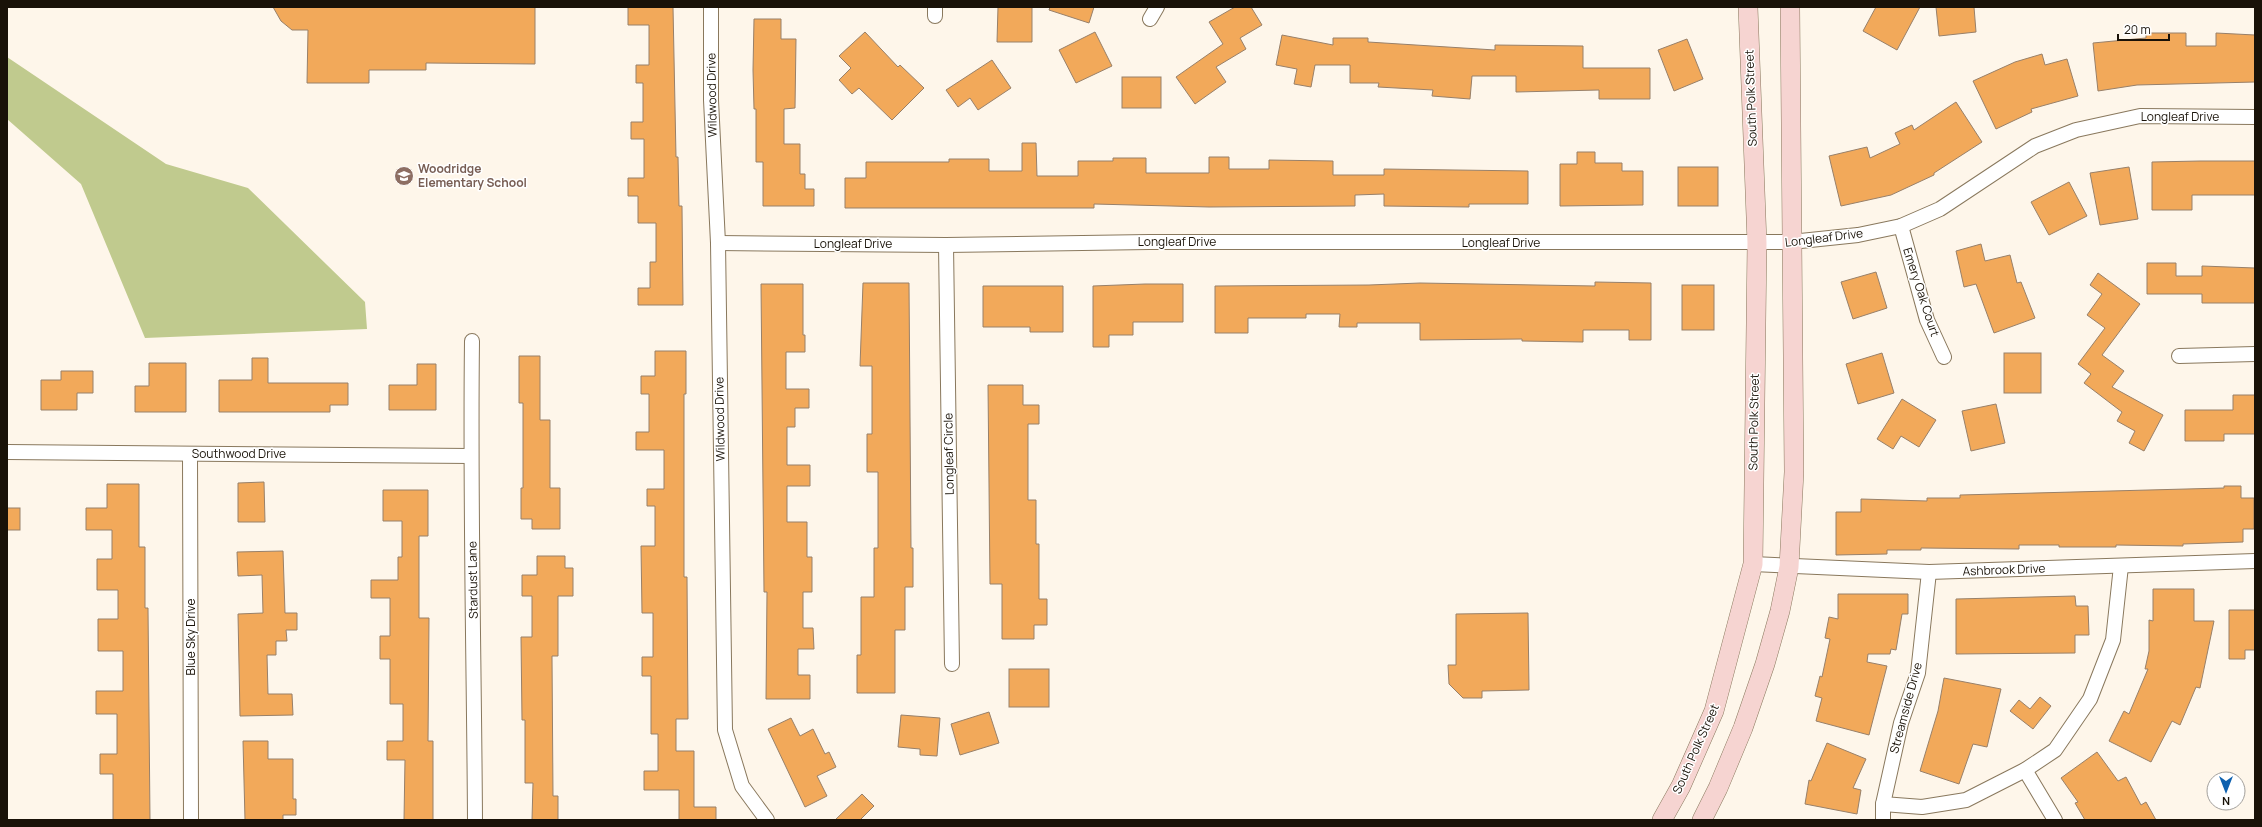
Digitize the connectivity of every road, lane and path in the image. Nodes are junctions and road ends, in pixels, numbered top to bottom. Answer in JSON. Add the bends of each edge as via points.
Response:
{"nodes":[{"id":1,"x":711,"y":7,"type":"edge"},
{"id":2,"x":1748,"y":7,"type":"edge"},
{"id":3,"x":1790,"y":7,"type":"edge"},
{"id":4,"x":2255,"y":118,"type":"edge"},
{"id":5,"x":1901,"y":226,"type":"junction"},
{"id":6,"x":1791,"y":242,"type":"junction"},
{"id":7,"x":718,"y":243,"type":"junction"},
{"id":8,"x":1757,"y":243,"type":"junction"},
{"id":9,"x":946,"y":245,"type":"junction"},
{"id":10,"x":472,"y":341,"type":"dead end"},
{"id":11,"x":2255,"y":354,"type":"edge"},
{"id":12,"x":2179,"y":356,"type":"dead end"},
{"id":13,"x":1944,"y":357,"type":"dead end"},
{"id":14,"x":7,"y":452,"type":"edge"},
{"id":15,"x":190,"y":454,"type":"junction"},
{"id":16,"x":471,"y":456,"type":"junction"},
{"id":17,"x":2255,"y":561,"type":"edge"},
{"id":18,"x":1753,"y":564,"type":"junction"},
{"id":19,"x":2120,"y":566,"type":"junction"},
{"id":20,"x":1789,"y":567,"type":"junction"},
{"id":21,"x":1929,"y":572,"type":"junction"},
{"id":22,"x":952,"y":664,"type":"dead end"},
{"id":23,"x":2025,"y":770,"type":"junction"},
{"id":24,"x":1883,"y":804,"type":"junction"},
{"id":25,"x":191,"y":820,"type":"edge"},
{"id":26,"x":475,"y":820,"type":"edge"},
{"id":27,"x":767,"y":820,"type":"edge"},
{"id":28,"x":1662,"y":820,"type":"edge"},
{"id":29,"x":1702,"y":820,"type":"edge"},
{"id":30,"x":1883,"y":820,"type":"edge"},
{"id":31,"x":2055,"y":820,"type":"edge"}],
"edges":[{"from":1,"to":7,"type":"street","name":"Wildwood Drive","via":[[711,100]]},
{"from":2,"to":8,"type":"main road","name":"South Polk Street"},
{"from":3,"to":6,"type":"main road"},
{"from":4,"to":5,"type":"street","name":"Longleaf Drive","via":[[2140,116],[2076,130],[2035,146],[1940,210]]},
{"from":5,"to":6,"type":"street","name":"Longleaf Drive"},
{"from":5,"to":13,"type":"street","name":"Emery Oak Court","via":[[1928,320]]},
{"from":6,"to":8,"type":"street","name":"Longleaf Drive"},
{"from":6,"to":20,"type":"main road","via":[[1794,472]]},
{"from":7,"to":9,"type":"street","name":"Longleaf Drive"},
{"from":7,"to":27,"type":"street","name":"Wildwood Drive","via":[[725,730],[742,786]]},
{"from":8,"to":9,"type":"street","name":"Longleaf Drive","via":[[1149,242]]},
{"from":8,"to":18,"type":"main road","name":"South Polk Street"},
{"from":9,"to":22,"type":"street","name":"Longleaf Circle"},
{"from":10,"to":16,"type":"street","name":"Stardust Lane"},
{"from":11,"to":12,"type":"street"},
{"from":14,"to":15,"type":"street","name":"Southwood Drive"},
{"from":15,"to":16,"type":"street","name":"Southwood Drive"},
{"from":15,"to":25,"type":"street","name":"Blue Sky Drive"},
{"from":16,"to":26,"type":"street","name":"Stardust Lane"},
{"from":17,"to":19,"type":"street","name":"Ashbrook Drive"},
{"from":18,"to":20,"type":"street","name":"Ashbrook Drive"},
{"from":18,"to":28,"type":"main road","name":"South Polk Street","via":[[1714,711],[1681,786]]},
{"from":19,"to":21,"type":"street","name":"Ashbrook Drive"},
{"from":19,"to":23,"type":"street","via":[[2113,640],[2090,699],[2055,750]]},
{"from":20,"to":21,"type":"street","name":"Ashbrook Drive"},
{"from":20,"to":29,"type":"main road","via":[[1765,664],[1743,728]]},
{"from":21,"to":24,"type":"street","name":"Streamside Drive","via":[[1918,673],[1901,723]]},
{"from":23,"to":24,"type":"street","via":[[1966,800],[1922,807]]},
{"from":23,"to":31,"type":"street"},
{"from":24,"to":30,"type":"street","name":"Streamside Drive"}]}
